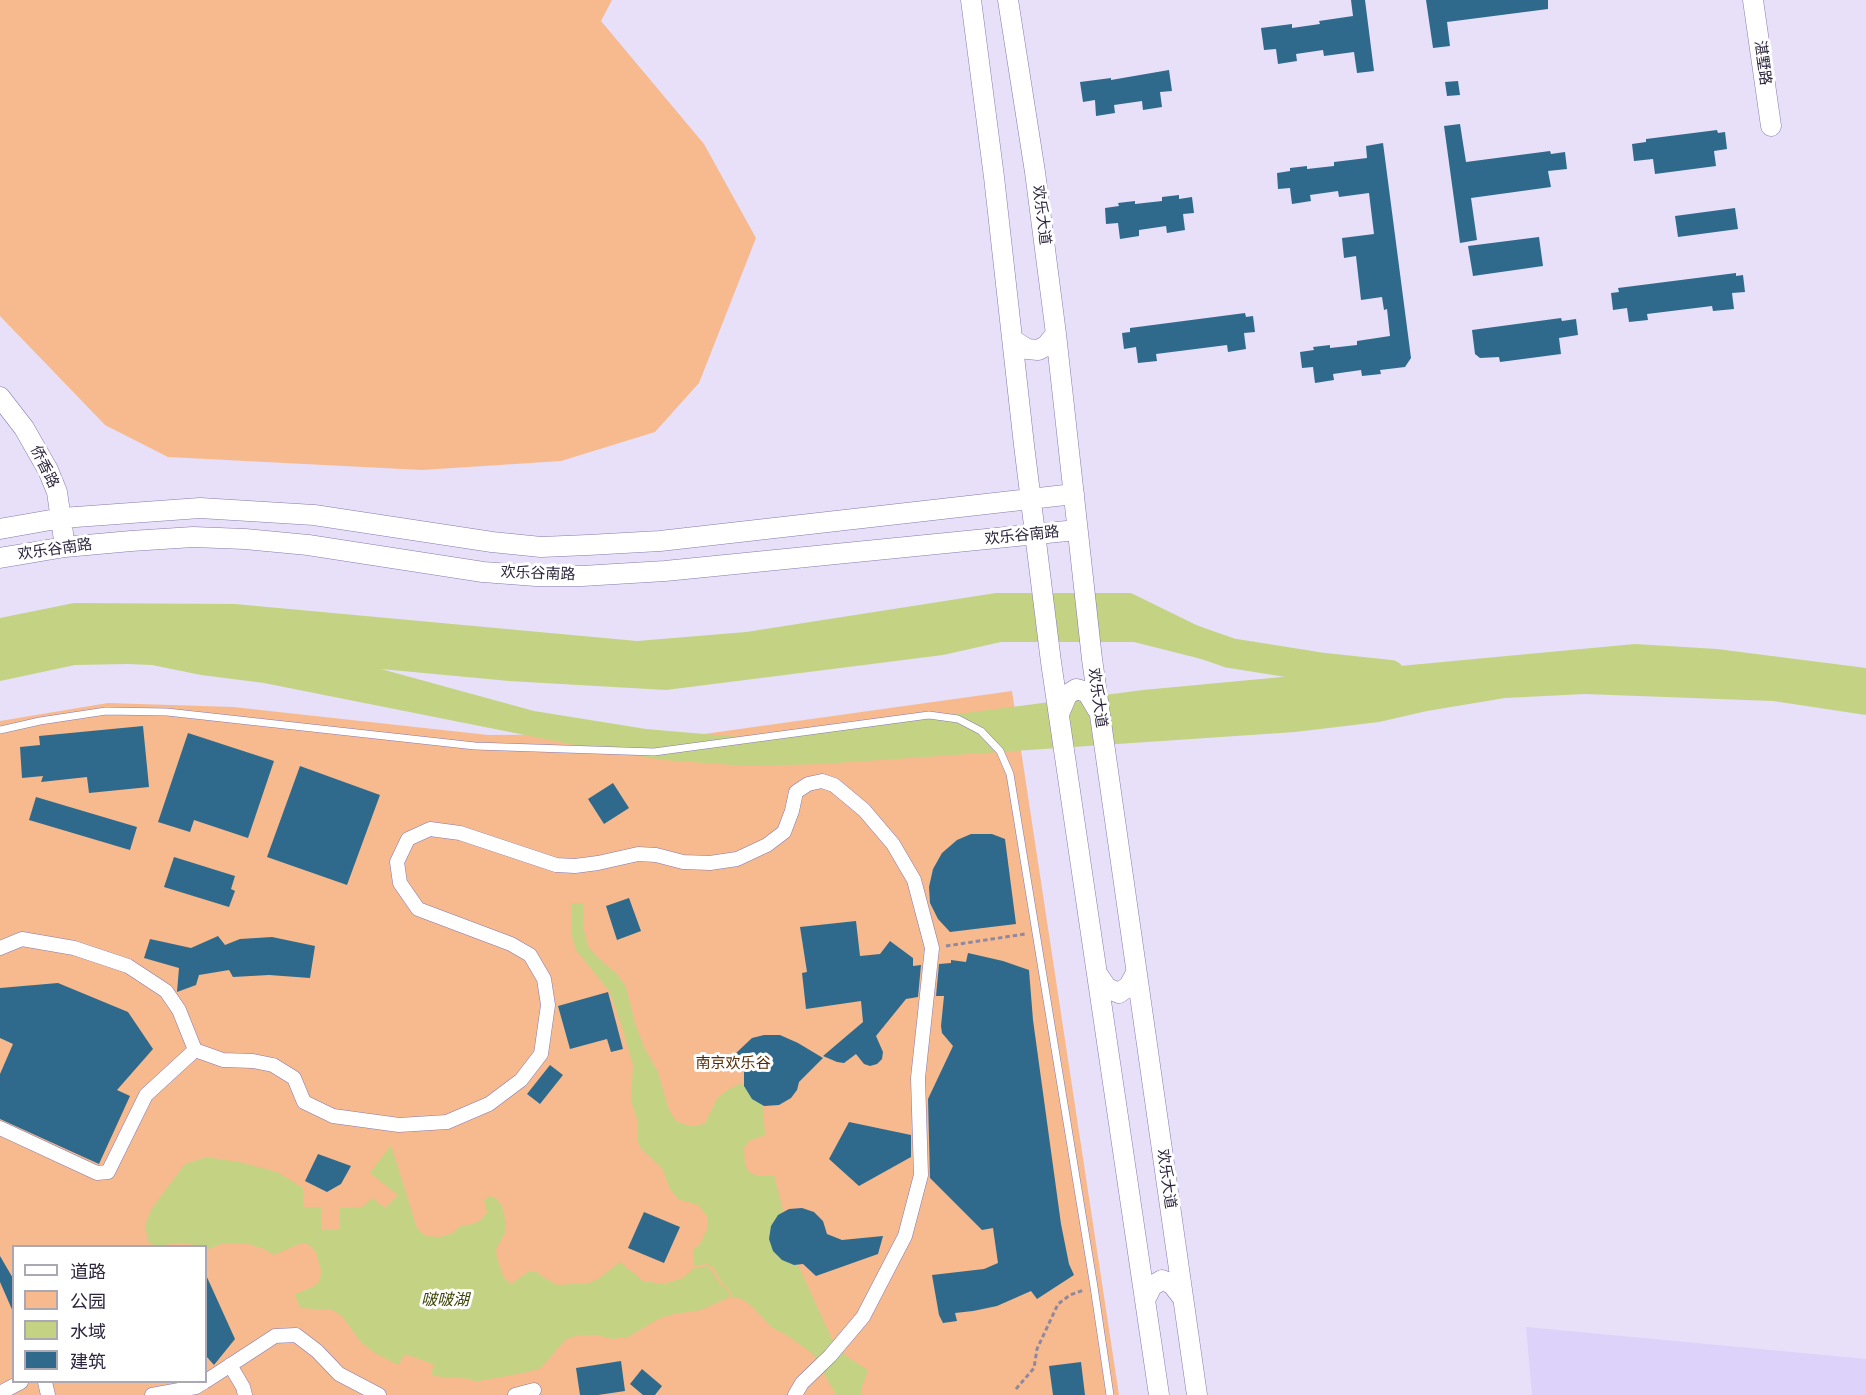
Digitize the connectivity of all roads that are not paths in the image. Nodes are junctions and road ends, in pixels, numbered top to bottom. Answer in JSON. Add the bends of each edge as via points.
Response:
{"nodes":[{"id":1,"x":971,"y":0,"type":"edge"},
{"id":2,"x":1008,"y":0,"type":"edge"},
{"id":3,"x":1753,"y":0,"type":"edge"},
{"id":4,"x":1771,"y":126,"type":"dead end"},
{"id":5,"x":1056,"y":333,"type":"junction"},
{"id":6,"x":1013,"y":340,"type":"junction"},
{"id":7,"x":0,"y":397,"type":"edge"},
{"id":8,"x":1074,"y":494,"type":"junction"},
{"id":9,"x":1030,"y":498,"type":"junction"},
{"id":10,"x":250,"y":510,"type":"junction"},
{"id":11,"x":62,"y":518,"type":"junction"},
{"id":12,"x":0,"y":529,"type":"edge"},
{"id":13,"x":1077,"y":530,"type":"junction"},
{"id":14,"x":1035,"y":535,"type":"junction"},
{"id":15,"x":245,"y":539,"type":"junction"},
{"id":16,"x":65,"y":547,"type":"junction"},
{"id":17,"x":0,"y":558,"type":"edge"},
{"id":18,"x":1099,"y":711,"type":"junction"},
{"id":19,"x":1059,"y":714,"type":"junction"},
{"id":20,"x":0,"y":730,"type":"edge"},
{"id":21,"x":0,"y":948,"type":"edge"},
{"id":22,"x":1136,"y":973,"type":"junction"},
{"id":23,"x":1098,"y":975,"type":"junction"},
{"id":24,"x":195,"y":1050,"type":"junction"},
{"id":25,"x":0,"y":1128,"type":"edge"},
{"id":26,"x":1182,"y":1297,"type":"junction"},
{"id":27,"x":1145,"y":1300,"type":"junction"},
{"id":28,"x":230,"y":1365,"type":"junction"},
{"id":29,"x":207,"y":1380,"type":"edge"},
{"id":30,"x":19,"y":1383,"type":"edge"},
{"id":31,"x":202,"y":1383,"type":"edge"},
{"id":32,"x":534,"y":1390,"type":"dead end"},
{"id":33,"x":0,"y":1393,"type":"edge"},
{"id":34,"x":152,"y":1395,"type":"edge"},
{"id":35,"x":245,"y":1395,"type":"edge"},
{"id":36,"x":379,"y":1395,"type":"edge"},
{"id":37,"x":515,"y":1395,"type":"edge"},
{"id":38,"x":795,"y":1395,"type":"edge"},
{"id":39,"x":1110,"y":1395,"type":"edge"},
{"id":40,"x":1159,"y":1395,"type":"edge"},
{"id":41,"x":1197,"y":1395,"type":"edge"}],
"edges":[{"from":1,"to":6,"type":"main road"},
{"from":2,"to":5,"type":"main road","name":"欢乐大道"},
{"from":3,"to":4,"type":"main road","name":"湛墅路"},
{"from":5,"to":6,"type":"main road","via":[[1038,350],[1027,349]]},
{"from":5,"to":8,"type":"main road","name":"欢乐大道"},
{"from":6,"to":9,"type":"main road"},
{"from":7,"to":11,"type":"main road","name":"侨香路","via":[[24,428],[48,470]]},
{"from":8,"to":9,"type":"main road","name":"欢乐谷南路"},
{"from":8,"to":13,"type":"main road","name":"欢乐大道"},
{"from":9,"to":10,"type":"main road","name":"欢乐谷南路","via":[[660,541],[541,547],[314,515]]},
{"from":9,"to":14,"type":"main road"},
{"from":10,"to":11,"type":"main road","name":"欢乐谷南路","via":[[200,508]]},
{"from":10,"to":15,"type":"main road","via":[[233,516],[230,524]]},
{"from":11,"to":12,"type":"main road","name":"欢乐谷南路"},
{"from":11,"to":16,"type":"main road","name":"侨香路"},
{"from":13,"to":14,"type":"main road","name":"欢乐谷南路"},
{"from":13,"to":18,"type":"main road","name":"欢乐大道"},
{"from":14,"to":15,"type":"main road","name":"欢乐谷南路","via":[[664,571],[571,576],[483,572]]},
{"from":14,"to":19,"type":"main road"},
{"from":15,"to":16,"type":"main road","name":"欢乐谷南路","via":[[193,537]]},
{"from":16,"to":17,"type":"main road","name":"欢乐谷南路"},
{"from":18,"to":19,"type":"main road","via":[[1087,692],[1076,689],[1066,695]]},
{"from":18,"to":22,"type":"main road","name":"欢乐大道"},
{"from":19,"to":23,"type":"main road"},
{"from":20,"to":39,"type":"lane","via":[[106,711],[167,712],[475,746],[654,752],[929,715],[958,719],[981,731],[1000,751],[1010,774]]},
{"from":21,"to":24,"type":"street","via":[[22,939],[74,948],[128,966],[166,991],[179,1010]]},
{"from":22,"to":23,"type":"main road","via":[[1129,986],[1119,993],[1107,988]]},
{"from":22,"to":26,"type":"main road","name":"欢乐大道"},
{"from":23,"to":27,"type":"main road"},
{"from":24,"to":25,"type":"street","via":[[146,1095],[108,1172],[97,1173]]},
{"from":24,"to":38,"type":"street","via":[[223,1060],[273,1065],[294,1078],[304,1102],[333,1116],[399,1125],[447,1122],[489,1104],[521,1080],[541,1054],[548,1005],[544,979],[530,955],[418,909],[400,883],[397,862],[408,839],[429,829],[460,833],[556,865],[576,866],[638,854],[710,863],[738,859],[784,832],[796,792],[808,784],[822,781],[834,785],[864,810],[893,844],[914,880],[932,948],[918,1078],[921,1175],[905,1236],[863,1317]]},
{"from":26,"to":27,"type":"main road","via":[[1172,1284],[1162,1281],[1152,1286]]},
{"from":26,"to":41,"type":"main road","name":"欢乐大道"},
{"from":27,"to":40,"type":"main road"},
{"from":28,"to":29,"type":"street"},
{"from":28,"to":35,"type":"street"},
{"from":28,"to":36,"type":"street","via":[[275,1336],[296,1335],[339,1374]]},
{"from":30,"to":33,"type":"street"},
{"from":31,"to":34,"type":"street"},
{"from":32,"to":37,"type":"street"}]}
